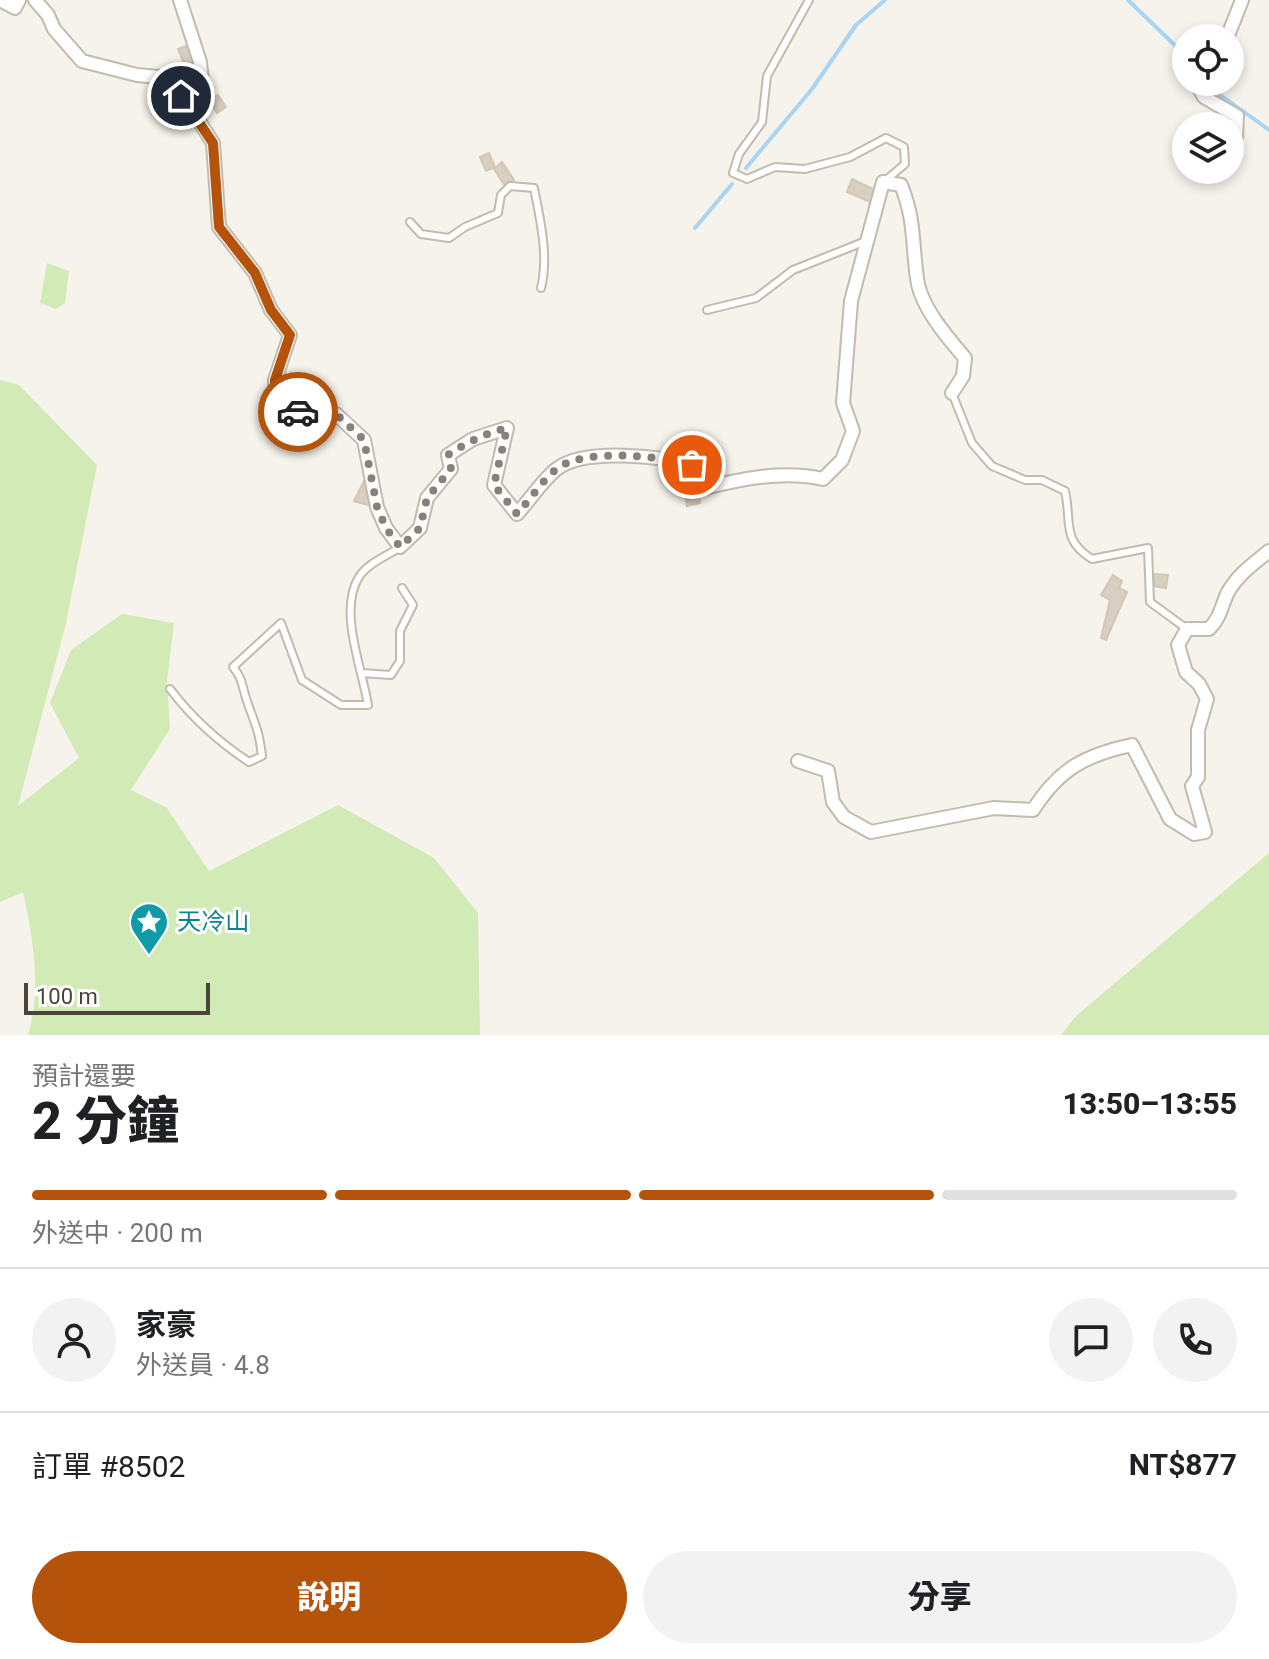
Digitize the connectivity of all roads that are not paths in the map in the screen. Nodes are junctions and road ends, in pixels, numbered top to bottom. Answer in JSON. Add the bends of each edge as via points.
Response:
{"nodes":[{"id":1,"x":0,"y":0,"type":"edge"},
{"id":2,"x":19,"y":0,"type":"edge"},
{"id":3,"x":35,"y":0,"type":"edge"},
{"id":4,"x":180,"y":0,"type":"edge"},
{"id":5,"x":809,"y":0,"type":"edge"},
{"id":6,"x":1242,"y":0,"type":"edge"},
{"id":7,"x":1233,"y":24,"type":"edge"},
{"id":8,"x":171,"y":78,"type":"junction"},
{"id":9,"x":1203,"y":96,"type":"edge"},
{"id":10,"x":1230,"y":112,"type":"edge"},
{"id":11,"x":883,"y":182,"type":"junction"},
{"id":12,"x":410,"y":222,"type":"dead end"},
{"id":13,"x":870,"y":239,"type":"junction"},
{"id":14,"x":541,"y":288,"type":"dead end"},
{"id":15,"x":707,"y":310,"type":"dead end"},
{"id":16,"x":952,"y":393,"type":"joint"},
{"id":17,"x":400,"y":547,"type":"junction"},
{"id":18,"x":1269,"y":551,"type":"edge"},
{"id":19,"x":402,"y":588,"type":"dead end"},
{"id":20,"x":1187,"y":629,"type":"junction"},
{"id":21,"x":361,"y":673,"type":"junction"},
{"id":22,"x":170,"y":689,"type":"dead end"},
{"id":23,"x":798,"y":761,"type":"dead end"}],
"edges":[{"from":1,"to":2,"type":"street","via":[[15,8]]},
{"from":3,"to":8,"type":"street","via":[[82,61]]},
{"from":4,"to":8,"type":"street","via":[[202,81]]},
{"from":5,"to":11,"type":"lane","via":[[767,76],[762,122],[739,154],[733,173],[747,179],[775,167],[805,169],[850,157],[886,138],[904,147],[905,164]]},
{"from":6,"to":7,"type":"street"},
{"from":8,"to":17,"type":"street","via":[[213,143],[219,227],[255,273],[271,310],[290,335],[275,380],[276,403],[305,415],[336,414],[364,440],[377,507]]},
{"from":9,"to":10,"type":"street"},
{"from":11,"to":13,"type":"street"},
{"from":11,"to":16,"type":"street","via":[[901,185],[911,211],[917,281],[965,358],[963,376]]},
{"from":12,"to":14,"type":"lane","via":[[421,234],[449,238],[498,213],[501,195],[510,186],[534,188],[541,223]]},
{"from":13,"to":15,"type":"lane","via":[[793,270],[756,298]]},
{"from":13,"to":17,"type":"street","via":[[851,301],[843,403],[853,431],[842,460],[823,479],[741,479],[701,489],[692,465],[582,457],[558,468],[517,514],[494,485],[507,428],[473,439],[448,455],[451,469],[427,498],[420,528]]},
{"from":16,"to":20,"type":"lane","via":[[972,443],[992,466],[1065,491],[1068,534],[1076,549],[1092,559],[1148,548],[1150,602]]},
{"from":17,"to":21,"type":"lane","via":[[360,575],[350,598]]},
{"from":18,"to":20,"type":"street","via":[[1237,579],[1209,629]]},
{"from":19,"to":21,"type":"lane","via":[[413,605],[400,631],[400,661],[391,675]]},
{"from":20,"to":23,"type":"street","via":[[1178,645],[1186,672],[1207,699],[1198,730],[1198,777],[1192,786],[1205,832],[1194,834],[1170,819],[1132,745],[1096,753],[1074,765],[1047,787],[1033,810],[994,808],[871,832],[844,817],[833,802],[828,771]]},
{"from":21,"to":22,"type":"lane","via":[[368,705],[341,705],[302,680],[281,623],[233,667],[244,680],[259,729],[262,756],[249,762],[195,722]]}]}
